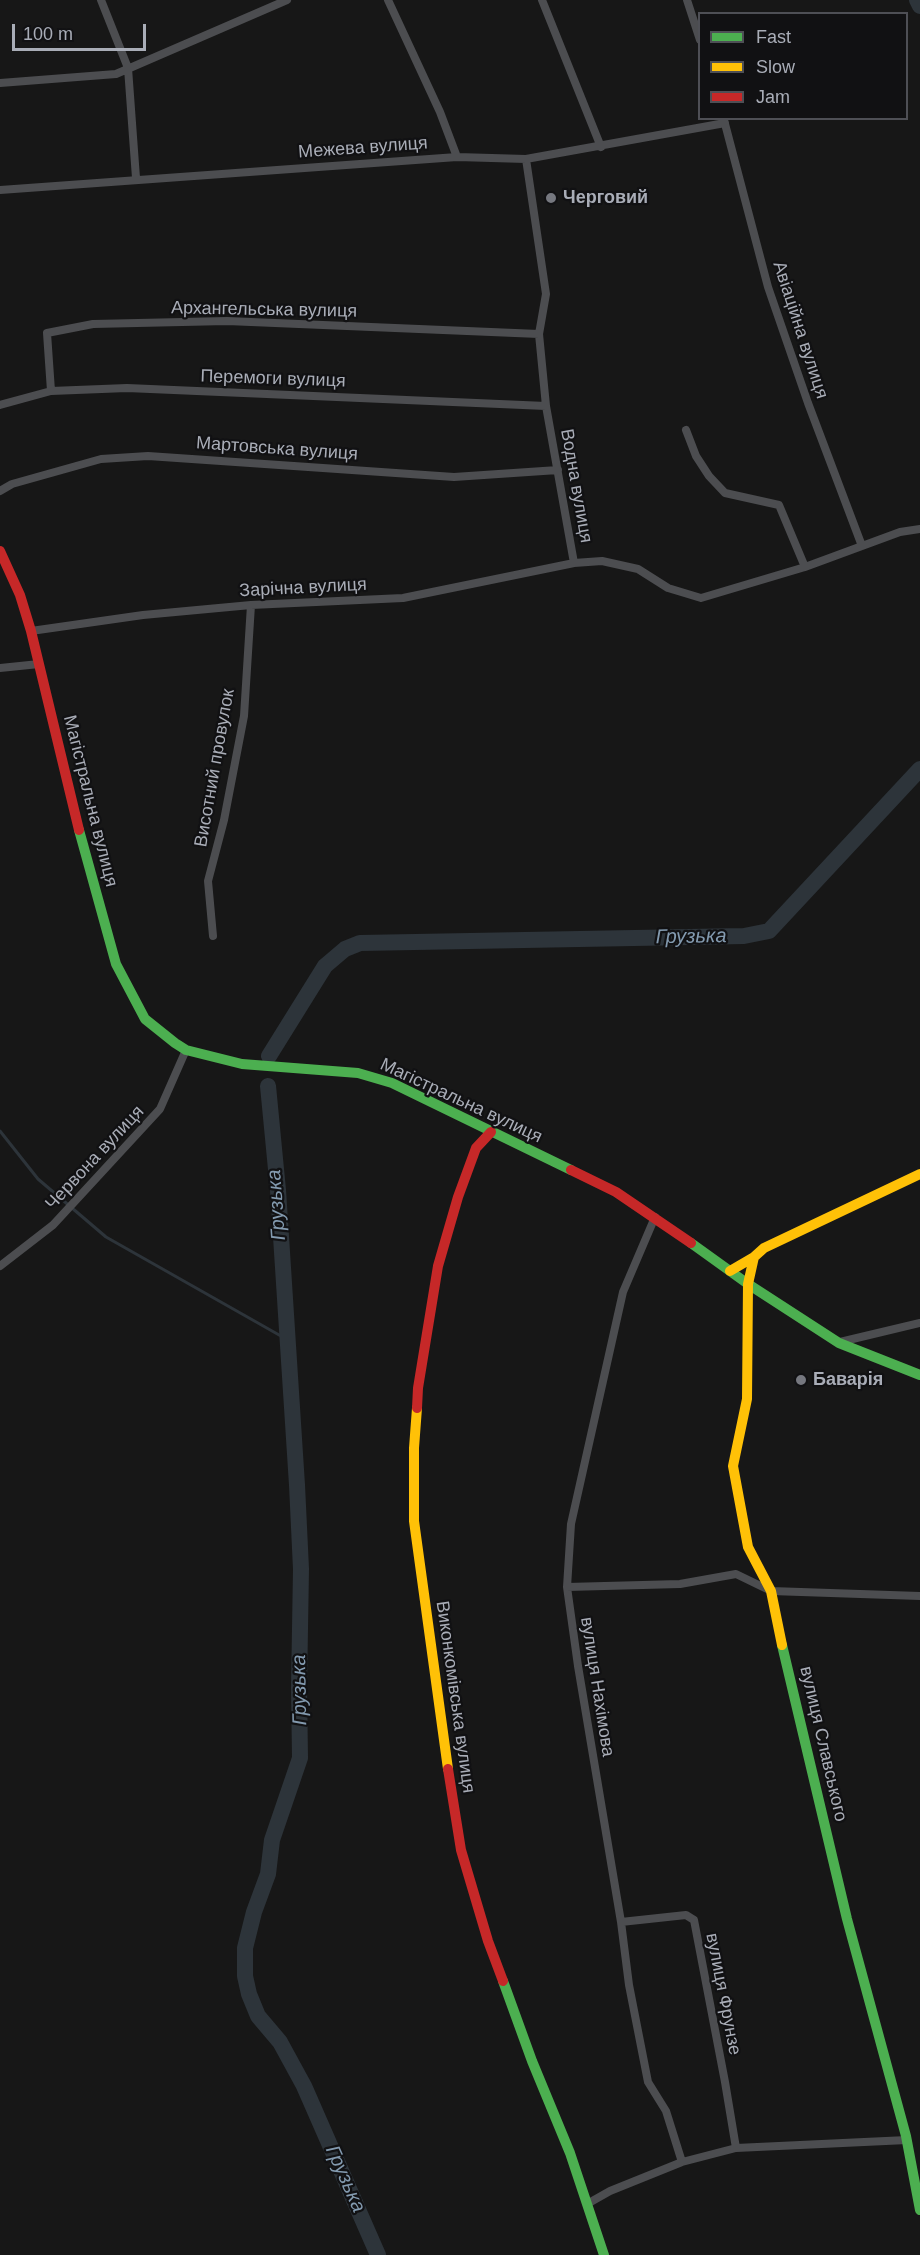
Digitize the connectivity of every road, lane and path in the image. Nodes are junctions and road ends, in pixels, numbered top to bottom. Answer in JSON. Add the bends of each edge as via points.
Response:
{"nodes":[{"id":1,"x":100,"y":0,"type":"edge"},
{"id":2,"x":287,"y":0,"type":"edge"},
{"id":3,"x":388,"y":0,"type":"edge"},
{"id":4,"x":542,"y":0,"type":"edge"},
{"id":5,"x":687,"y":0,"type":"edge"},
{"id":6,"x":698,"y":37,"type":"edge"},
{"id":7,"x":128,"y":69,"type":"junction"},
{"id":8,"x":0,"y":83,"type":"edge"},
{"id":9,"x":725,"y":121,"type":"edge"},
{"id":10,"x":601,"y":147,"type":"junction"},
{"id":11,"x":457,"y":157,"type":"junction"},
{"id":12,"x":526,"y":159,"type":"junction"},
{"id":13,"x":136,"y":178,"type":"junction"},
{"id":14,"x":0,"y":190,"type":"edge"},
{"id":15,"x":539,"y":334,"type":"junction"},
{"id":16,"x":51,"y":391,"type":"junction"},
{"id":17,"x":0,"y":405,"type":"edge"},
{"id":18,"x":546,"y":406,"type":"junction"},
{"id":19,"x":686,"y":430,"type":"dead end"},
{"id":20,"x":558,"y":470,"type":"junction"},
{"id":21,"x":0,"y":491,"type":"edge"},
{"id":22,"x":920,"y":529,"type":"edge"},
{"id":23,"x":862,"y":546,"type":"junction"},
{"id":24,"x":0,"y":551,"type":"edge"},
{"id":25,"x":574,"y":562,"type":"junction"},
{"id":26,"x":805,"y":567,"type":"junction"},
{"id":27,"x":251,"y":605,"type":"junction"},
{"id":28,"x":31,"y":631,"type":"junction"},
{"id":29,"x":39,"y":664,"type":"junction"},
{"id":30,"x":0,"y":668,"type":"edge"},
{"id":31,"x":213,"y":936,"type":"dead end"},
{"id":32,"x":186,"y":1050,"type":"junction"},
{"id":33,"x":491,"y":1132,"type":"junction"},
{"id":34,"x":920,"y":1174,"type":"edge"},
{"id":35,"x":655,"y":1217,"type":"junction"},
{"id":36,"x":754,"y":1257,"type":"junction"},
{"id":37,"x":0,"y":1266,"type":"edge"},
{"id":38,"x":730,"y":1271,"type":"junction"},
{"id":39,"x":748,"y":1284,"type":"junction"},
{"id":40,"x":920,"y":1323,"type":"edge"},
{"id":41,"x":839,"y":1343,"type":"junction"},
{"id":42,"x":920,"y":1374,"type":"edge"},
{"id":43,"x":567,"y":1587,"type":"junction"},
{"id":44,"x":771,"y":1591,"type":"junction"},
{"id":45,"x":920,"y":1596,"type":"edge"},
{"id":46,"x":621,"y":1922,"type":"junction"},
{"id":47,"x":907,"y":2140,"type":"junction"},
{"id":48,"x":736,"y":2148,"type":"junction"},
{"id":49,"x":682,"y":2162,"type":"junction"},
{"id":50,"x":587,"y":2204,"type":"junction"},
{"id":51,"x":920,"y":2210,"type":"edge"},
{"id":52,"x":604,"y":2255,"type":"edge"}],
"edges":[{"from":1,"to":7,"type":"street"},
{"from":2,"to":7,"type":"street"},
{"from":3,"to":11,"type":"street"},
{"from":4,"to":10,"type":"street"},
{"from":5,"to":6,"type":"street"},
{"from":7,"to":8,"type":"street","via":[[116,75]]},
{"from":7,"to":13,"type":"street"},
{"from":9,"to":10,"type":"street","name":"Межева вулиця"},
{"from":9,"to":23,"type":"street","name":"Авіаційна вулиця","via":[[768,287]]},
{"from":10,"to":12,"type":"street","name":"Межева вулиця"},
{"from":11,"to":12,"type":"street","name":"Межева вулиця"},
{"from":11,"to":13,"type":"street","name":"Межева вулиця"},
{"from":12,"to":15,"type":"street","name":"Водна вулиця","via":[[546,294]]},
{"from":13,"to":14,"type":"street","name":"Межева вулиця"},
{"from":15,"to":16,"type":"street","name":"Архангельська вулиця","via":[[227,321],[93,324],[47,333]]},
{"from":15,"to":18,"type":"street","name":"Водна вулиця"},
{"from":16,"to":17,"type":"street","name":"Перемоги вулиця"},
{"from":16,"to":18,"type":"street","name":"Перемоги вулиця","via":[[127,388]]},
{"from":18,"to":20,"type":"street","name":"Водна вулиця"},
{"from":19,"to":26,"type":"street","via":[[708,476],[725,493],[779,505]]},
{"from":20,"to":21,"type":"street","name":"Мартовська вулиця","via":[[454,477],[148,456],[101,459],[12,484]]},
{"from":20,"to":25,"type":"street","name":"Водна вулиця"},
{"from":22,"to":23,"type":"street","name":"Водна вулиця"},
{"from":23,"to":26,"type":"street","name":"Водна вулиця"},
{"from":24,"to":28,"type":"street","name":"Магістральна вулиця"},
{"from":25,"to":26,"type":"street","name":"Водна вулиця","via":[[602,561],[638,569],[668,588],[701,598]]},
{"from":25,"to":27,"type":"street","name":"Зарічна вулиця","via":[[403,598]]},
{"from":27,"to":28,"type":"street","name":"Зарічна вулиця"},
{"from":27,"to":31,"type":"street","name":"Висотний провулок","via":[[244,716],[208,881]]},
{"from":28,"to":29,"type":"street","name":"Магістральна вулиця"},
{"from":29,"to":30,"type":"street"},
{"from":29,"to":32,"type":"street","name":"Магістральна вулиця","via":[[69,793],[116,964],[145,1019]]},
{"from":32,"to":33,"type":"street","name":"Магістральна вулиця","via":[[242,1064],[358,1073],[392,1083]]},
{"from":32,"to":37,"type":"street","name":"Червона вулиця","via":[[160,1109],[52,1225]]},
{"from":33,"to":35,"type":"street","name":"Магістральна вулиця","via":[[606,1187]]},
{"from":33,"to":50,"type":"street","name":"Виконкомівська вулиця","via":[[476,1148],[438,1266],[418,1388],[414,1521],[461,1850],[488,1941]]},
{"from":34,"to":36,"type":"street","via":[[764,1248]]},
{"from":35,"to":38,"type":"street","name":"Магістральна вулиця"},
{"from":35,"to":43,"type":"street","name":"вулиця Нахімова","via":[[623,1292],[571,1524]]},
{"from":36,"to":38,"type":"street"},
{"from":36,"to":39,"type":"street","name":"вулиця Славського"},
{"from":38,"to":39,"type":"street","name":"Магістральна вулиця"},
{"from":39,"to":41,"type":"street","name":"Магістральна вулиця"},
{"from":39,"to":44,"type":"street","name":"вулиця Славського","via":[[747,1399],[733,1466],[748,1547]]},
{"from":40,"to":41,"type":"street"},
{"from":41,"to":42,"type":"street","name":"Магістральна вулиця"},
{"from":43,"to":44,"type":"street","via":[[680,1584],[736,1574]]},
{"from":43,"to":46,"type":"street","name":"вулиця Нахімова"},
{"from":44,"to":45,"type":"street"},
{"from":44,"to":47,"type":"street","name":"вулиця Славського","via":[[847,1919]]},
{"from":46,"to":48,"type":"street","name":"вулиця Фрунзе","via":[[686,1915],[694,1920]]},
{"from":46,"to":49,"type":"street","name":"вулиця Нахімова","via":[[648,2082],[666,2111]]},
{"from":47,"to":48,"type":"street"},
{"from":47,"to":51,"type":"street","name":"вулиця Славського"},
{"from":48,"to":49,"type":"street"},
{"from":49,"to":50,"type":"street"},
{"from":50,"to":52,"type":"street","name":"Виконкомівська вулиця"}]}
